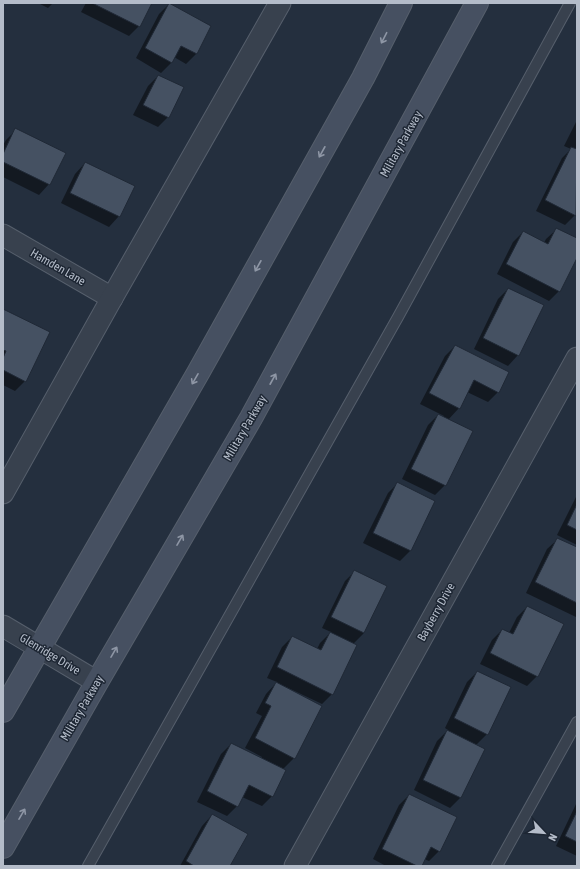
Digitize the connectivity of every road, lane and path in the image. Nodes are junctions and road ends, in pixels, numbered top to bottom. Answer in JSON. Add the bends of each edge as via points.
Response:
{"nodes":[{"id":1,"x":280,"y":3,"type":"edge"},
{"id":2,"x":401,"y":3,"type":"edge"},
{"id":3,"x":477,"y":3,"type":"edge"},
{"id":4,"x":570,"y":3,"type":"edge"},
{"id":5,"x":3,"y":235,"type":"edge"},
{"id":6,"x":112,"y":298,"type":"junction"},
{"id":7,"x":577,"y":358,"type":"edge"},
{"id":8,"x":3,"y":493,"type":"edge"},
{"id":9,"x":3,"y":626,"type":"edge"},
{"id":10,"x":39,"y":648,"type":"junction"},
{"id":11,"x":97,"y":682,"type":"junction"},
{"id":12,"x":3,"y":711,"type":"edge"},
{"id":13,"x":577,"y":722,"type":"edge"},
{"id":14,"x":3,"y":847,"type":"edge"},
{"id":15,"x":88,"y":866,"type":"edge"},
{"id":16,"x":295,"y":866,"type":"edge"},
{"id":17,"x":497,"y":866,"type":"edge"}],
"edges":[{"from":1,"to":6,"type":"street"},
{"from":2,"to":10,"type":"main road","one_way":true,"via":[[363,78],[202,366]]},
{"from":11,"to":3,"type":"main road","name":"Military Parkway","one_way":true,"via":[[251,418]]},
{"from":4,"to":15,"type":"lane","via":[[401,310]]},
{"from":5,"to":6,"type":"street","name":"Hamden Lane"},
{"from":6,"to":8,"type":"street"},
{"from":7,"to":16,"type":"street","name":"Bayberry Drive"},
{"from":9,"to":10,"type":"street","name":"Glenridge Drive"},
{"from":10,"to":11,"type":"street","name":"Glenridge Drive"},
{"from":10,"to":12,"type":"main road"},
{"from":14,"to":11,"type":"main road","name":"Military Parkway","one_way":true},
{"from":13,"to":17,"type":"lane"}]}
